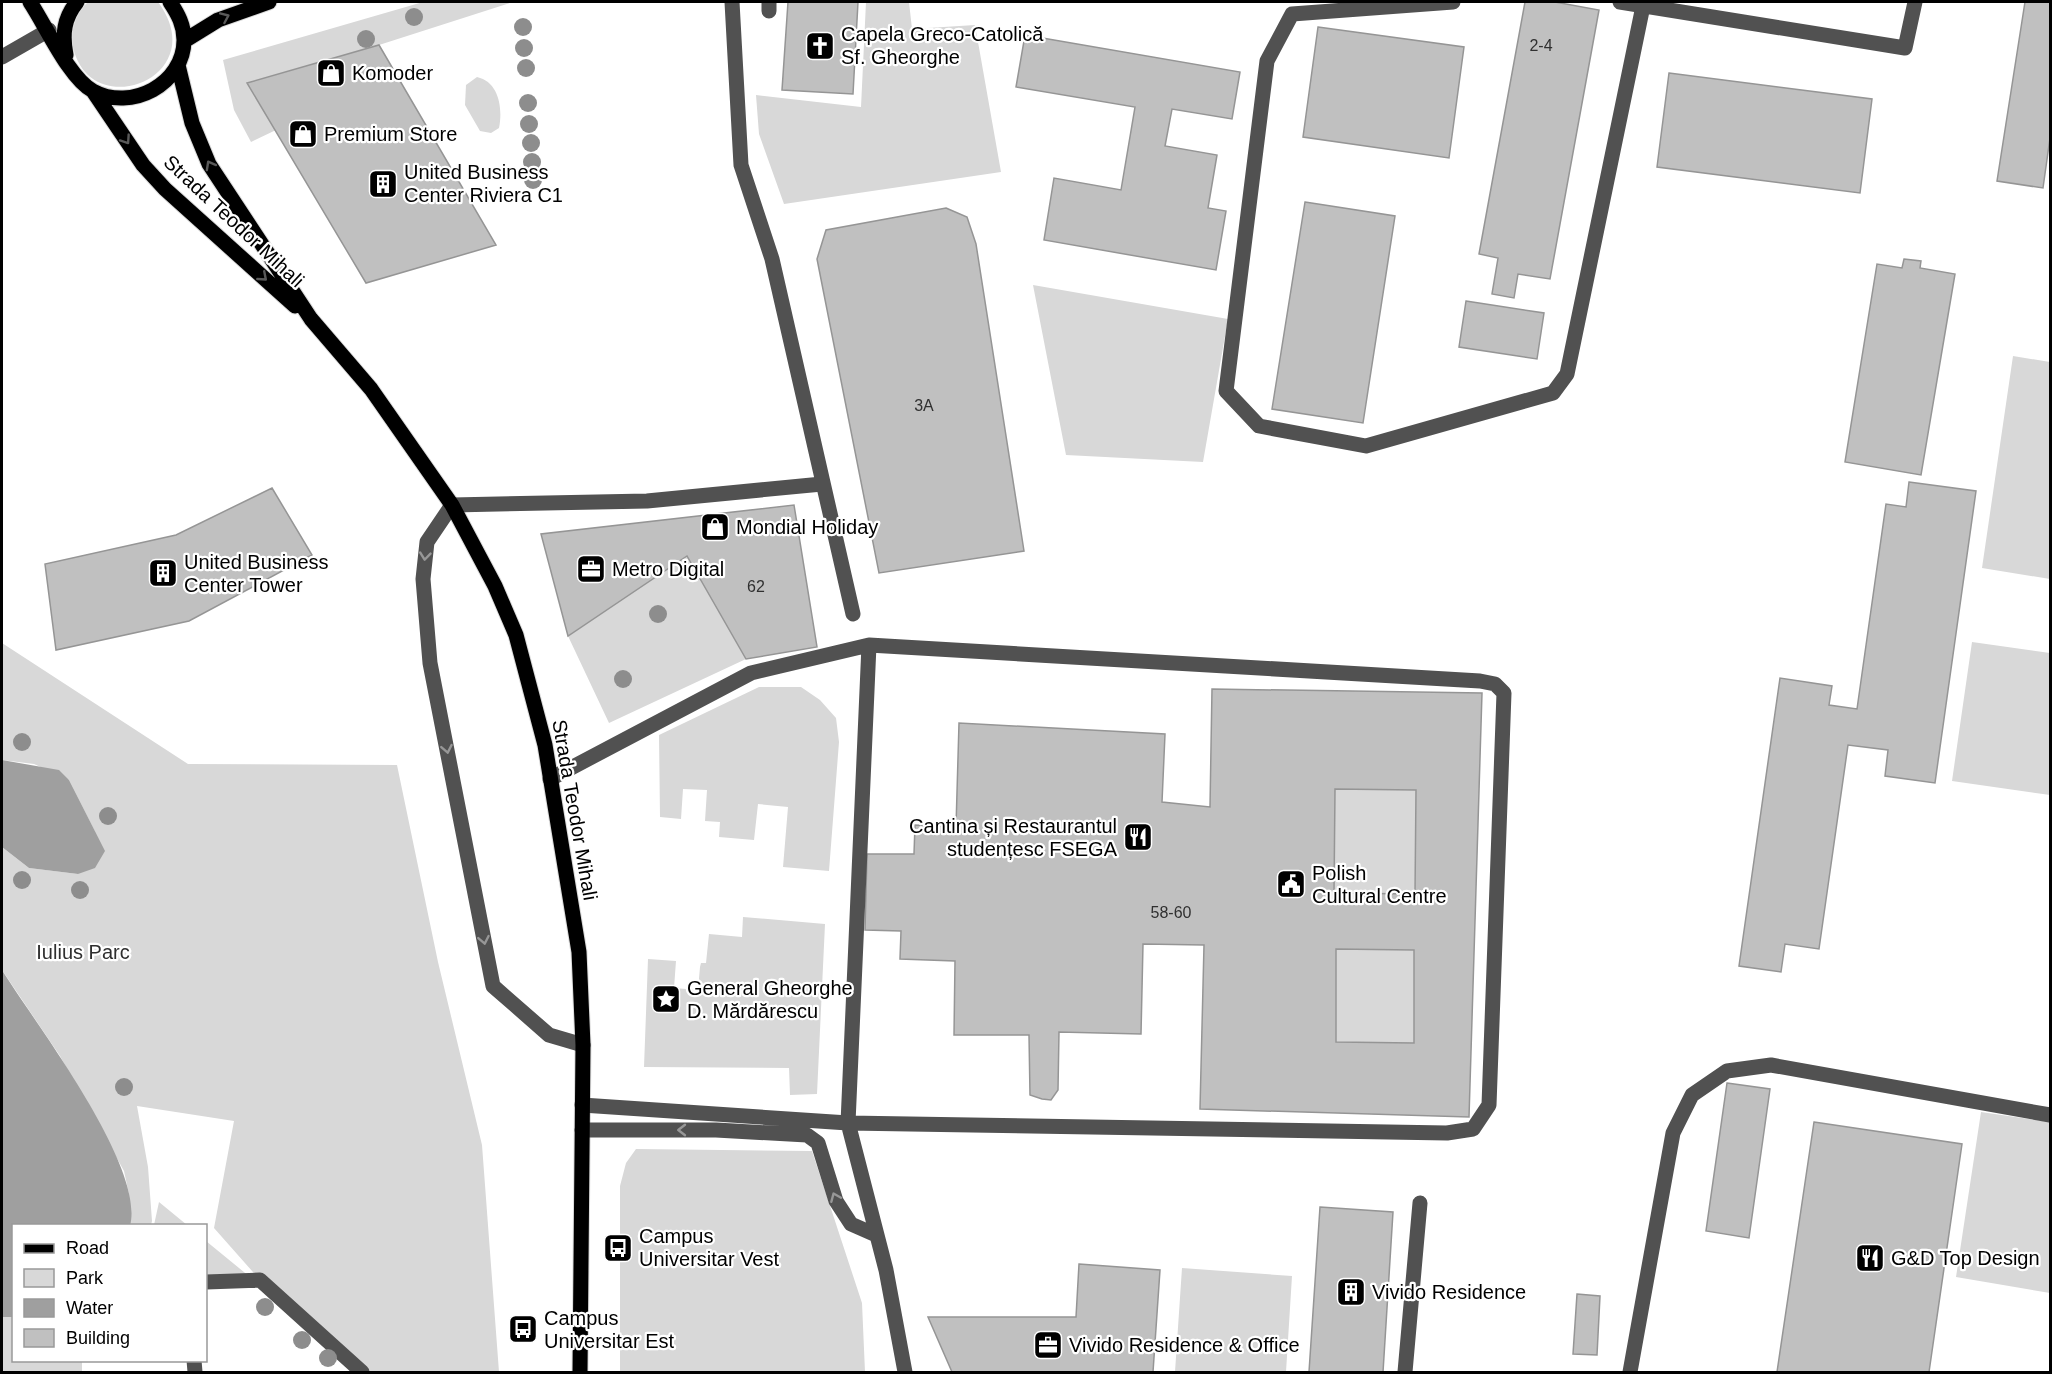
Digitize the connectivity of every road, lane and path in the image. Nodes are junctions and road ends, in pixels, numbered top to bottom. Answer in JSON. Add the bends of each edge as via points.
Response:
{"nodes":[{"id":1,"x":30,"y":2,"type":"edge"},
{"id":2,"x":77,"y":2,"type":"edge"},
{"id":3,"x":170,"y":2,"type":"edge"},
{"id":4,"x":269,"y":2,"type":"edge"},
{"id":5,"x":732,"y":2,"type":"edge"},
{"id":6,"x":1453,"y":2,"type":"edge"},
{"id":7,"x":1620,"y":2,"type":"edge"},
{"id":8,"x":1915,"y":2,"type":"edge"},
{"id":9,"x":1643,"y":6,"type":"junction"},
{"id":10,"x":48,"y":30,"type":"junction"},
{"id":11,"x":184,"y":41,"type":"junction"},
{"id":12,"x":2,"y":57,"type":"edge"},
{"id":13,"x":67,"y":60,"type":"junction"},
{"id":14,"x":178,"y":65,"type":"junction"},
{"id":15,"x":93,"y":91,"type":"junction"},
{"id":16,"x":311,"y":320,"type":"junction"},
{"id":17,"x":822,"y":484,"type":"junction"},
{"id":18,"x":452,"y":505,"type":"junction"},
{"id":19,"x":853,"y":614,"type":"dead end"},
{"id":20,"x":869,"y":645,"type":"junction"},
{"id":21,"x":550,"y":779,"type":"junction"},
{"id":22,"x":583,"y":1045,"type":"junction"},
{"id":23,"x":582,"y":1105,"type":"junction"},
{"id":24,"x":2050,"y":1115,"type":"edge"},
{"id":25,"x":848,"y":1123,"type":"junction"},
{"id":26,"x":582,"y":1130,"type":"junction"},
{"id":27,"x":1420,"y":1203,"type":"dead end"},
{"id":28,"x":876,"y":1235,"type":"junction"},
{"id":29,"x":207,"y":1282,"type":"edge"},
{"id":30,"x":362,"y":1372,"type":"edge"},
{"id":31,"x":580,"y":1372,"type":"edge"},
{"id":32,"x":905,"y":1372,"type":"edge"},
{"id":33,"x":1405,"y":1372,"type":"edge"},
{"id":34,"x":1630,"y":1372,"type":"edge"}],
"edges":[{"from":1,"to":10,"type":"main road","name":"Strada Teodor Mihali"},
{"from":2,"to":13,"type":"main road","via":[[68,13],[63,36]]},
{"from":3,"to":11,"type":"main road","via":[[181,18]]},
{"from":11,"to":4,"type":"main road","one_way":true,"via":[[218,20]]},
{"from":5,"to":17,"type":"street","via":[[741,165],[772,260]]},
{"from":6,"to":9,"type":"street","via":[[1292,14],[1267,62],[1226,390],[1259,426],[1366,446],[1553,393],[1568,374]]},
{"from":7,"to":9,"type":"street"},
{"from":8,"to":9,"type":"street","via":[[1905,48]]},
{"from":10,"to":12,"type":"street"},
{"from":10,"to":13,"type":"main road","name":"Strada Teodor Mihali"},
{"from":11,"to":14,"type":"main road"},
{"from":13,"to":15,"type":"main road","name":"Strada Teodor Mihali","via":[[77,78]]},
{"from":14,"to":15,"type":"main road","via":[[163,84],[141,96],[117,99]]},
{"from":16,"to":14,"type":"main road","name":"Strada Teodor Mihali","one_way":true,"via":[[209,164],[192,123]]},
{"from":15,"to":16,"type":"main road","name":"Strada Teodor Mihali","one_way":true,"via":[[143,165],[165,189]]},
{"from":16,"to":18,"type":"main road","name":"Strada Teodor Mihali","via":[[371,389]]},
{"from":17,"to":18,"type":"street","via":[[647,501]]},
{"from":17,"to":19,"type":"street"},
{"from":18,"to":21,"type":"main road","name":"Strada Teodor Mihali","via":[[516,635],[535,700]]},
{"from":18,"to":22,"type":"street","one_way":true,"via":[[426,542],[423,579],[430,663],[493,986],[549,1035]]},
{"from":20,"to":21,"type":"street","via":[[750,673]]},
{"from":20,"to":25,"type":"street"},
{"from":20,"to":25,"type":"street","via":[[1495,684],[1504,693],[1489,1105],[1473,1130],[1447,1133]]},
{"from":21,"to":22,"type":"main road","name":"Strada Teodor Mihali","via":[[579,952]]},
{"from":22,"to":23,"type":"main road","name":"Strada Teodor Mihali"},
{"from":23,"to":25,"type":"street"},
{"from":23,"to":26,"type":"main road","name":"Strada Teodor Mihali"},
{"from":24,"to":34,"type":"street","via":[[1772,1065],[1726,1071],[1692,1095],[1673,1133]]},
{"from":25,"to":28,"type":"street"},
{"from":28,"to":26,"type":"street","one_way":true,"via":[[851,1224],[836,1201],[818,1143],[807,1135]]},
{"from":26,"to":31,"type":"main road","name":"Strada Teodor Mihali"},
{"from":27,"to":33,"type":"street"},
{"from":28,"to":32,"type":"street"},
{"from":29,"to":30,"type":"street","via":[[260,1280]]}]}
